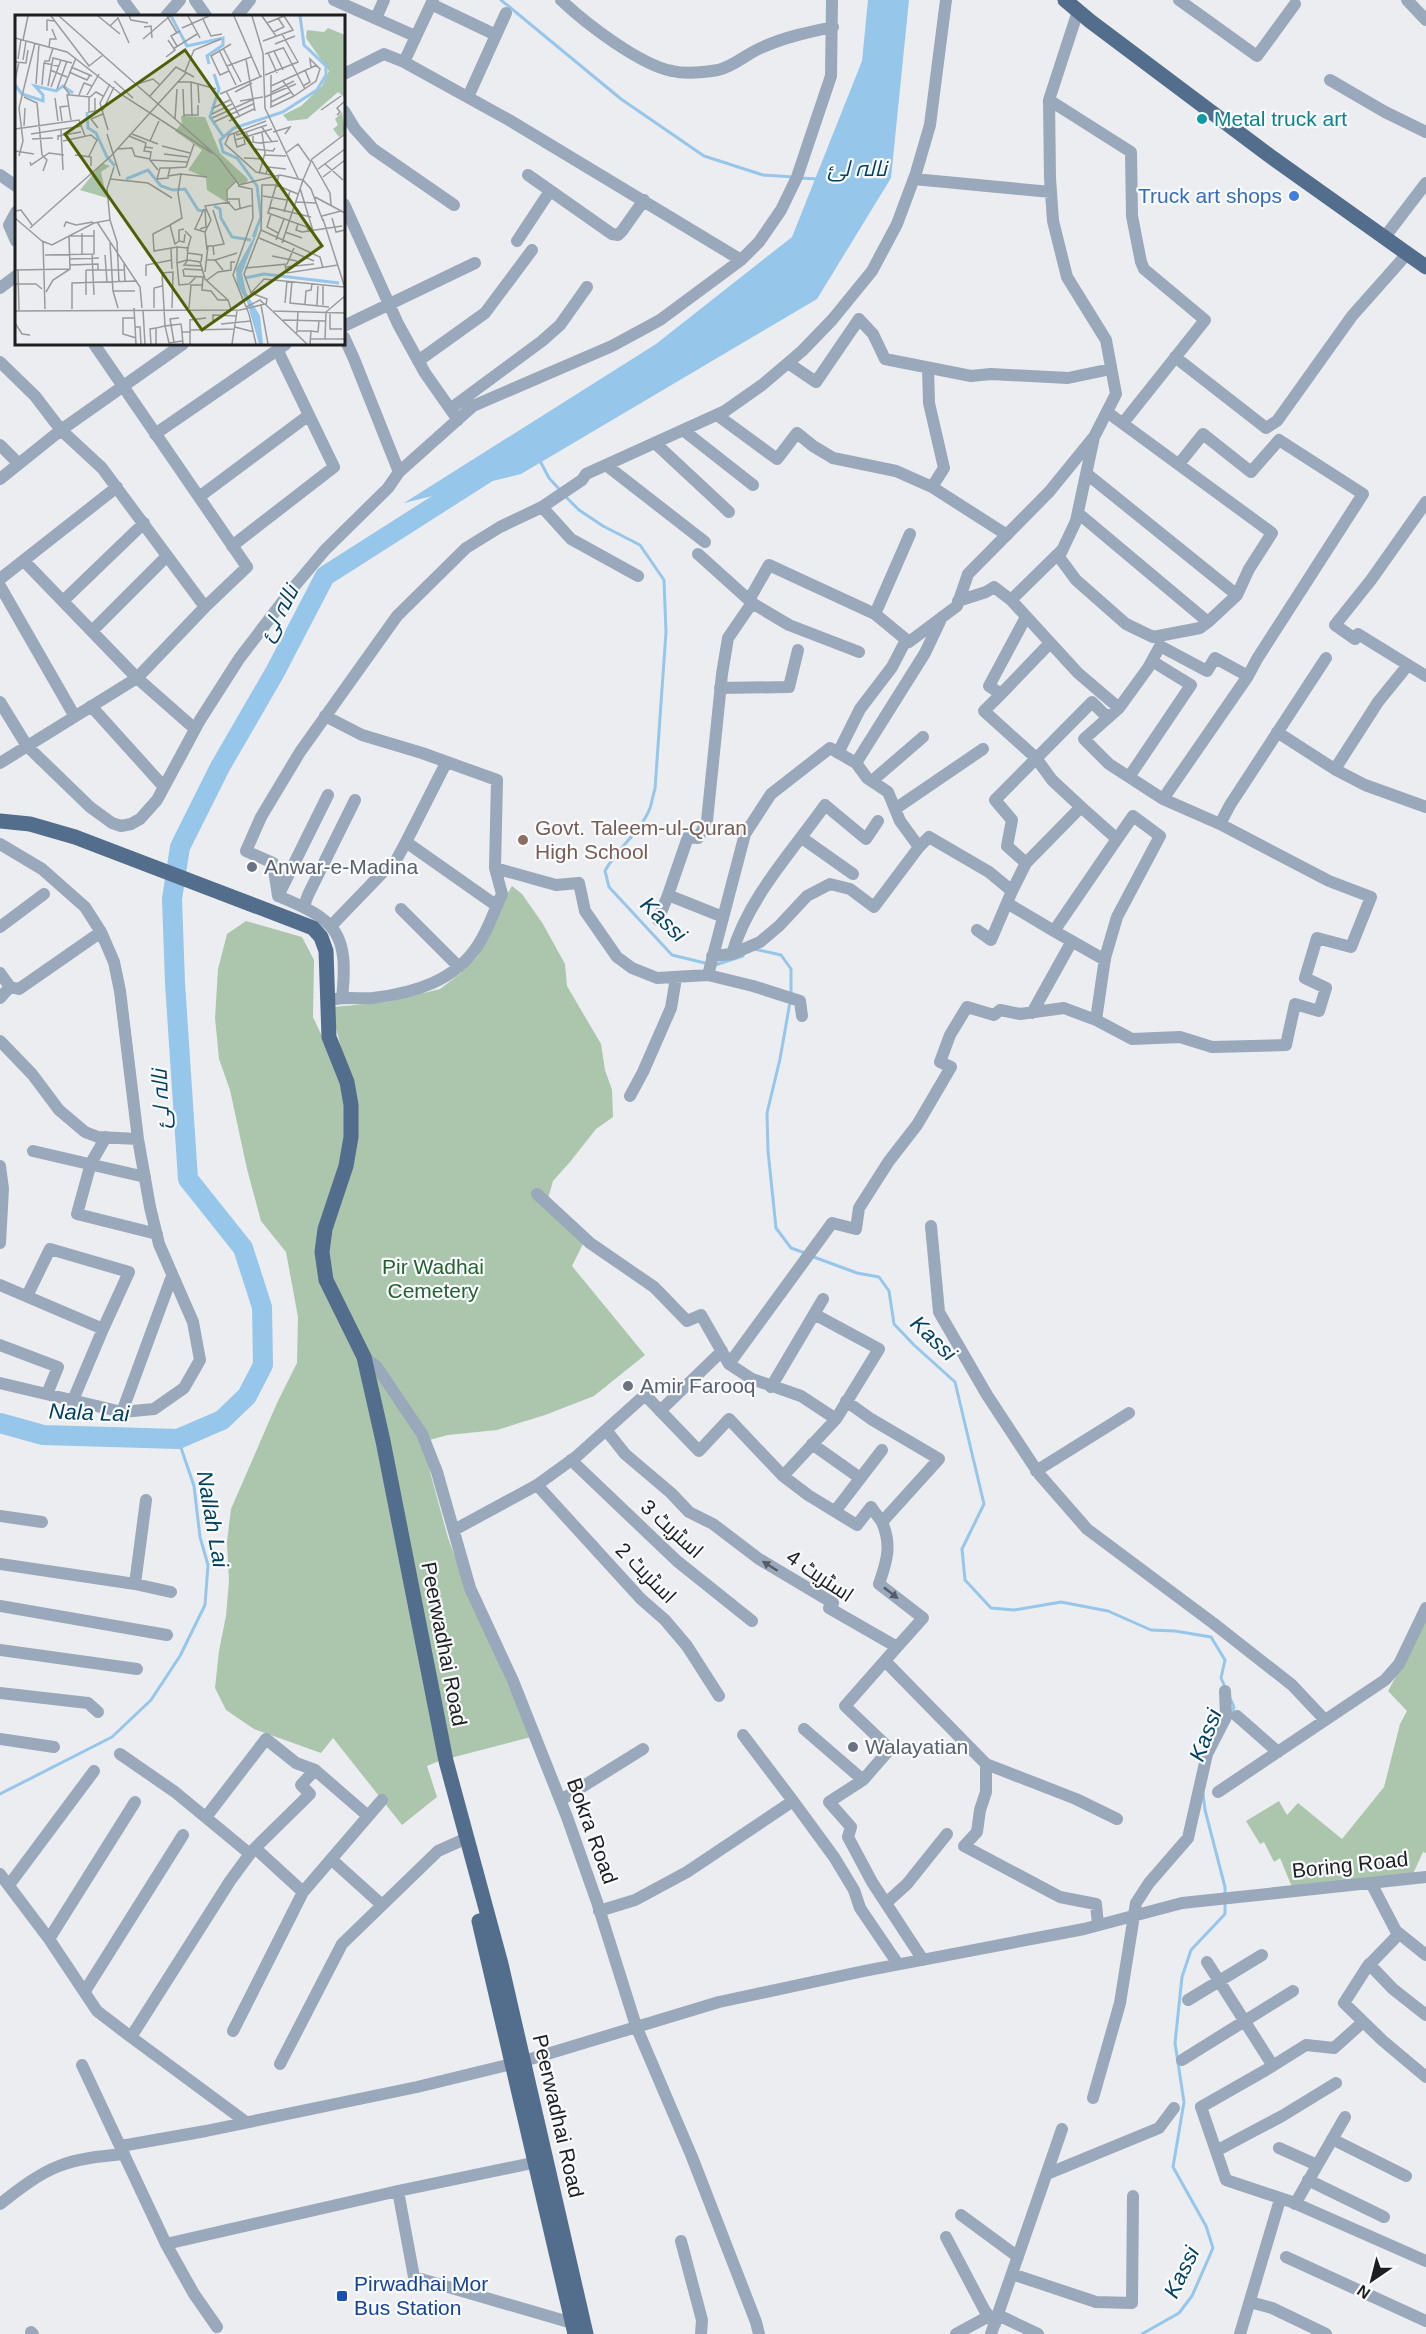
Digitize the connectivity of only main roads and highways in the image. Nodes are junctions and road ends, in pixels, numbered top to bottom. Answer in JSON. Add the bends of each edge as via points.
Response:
{"nodes":[{"id":1,"x":1065,"y":0,"type":"edge"},
{"id":2,"x":1426,"y":267,"type":"edge"},
{"id":3,"x":0,"y":820,"type":"edge"},
{"id":4,"x":541,"y":2161,"type":"junction"},
{"id":5,"x":573,"y":2328,"type":"edge"},
{"id":6,"x":586,"y":2334,"type":"edge"}],
"edges":[{"from":1,"to":2,"type":"main road","via":[[1270,156]]},
{"from":3,"to":4,"type":"main road","name":"Peerwadhai Road","via":[[75,837],[313,928],[321,937],[326,951],[329,1037],[347,1082],[351,1106],[346,1166],[325,1229],[322,1252],[326,1280],[364,1357],[446,1761],[501,1964]]},
{"from":4,"to":5,"type":"main road"},
{"from":4,"to":6,"type":"main road","name":"Peerwadhai Road"}]}
